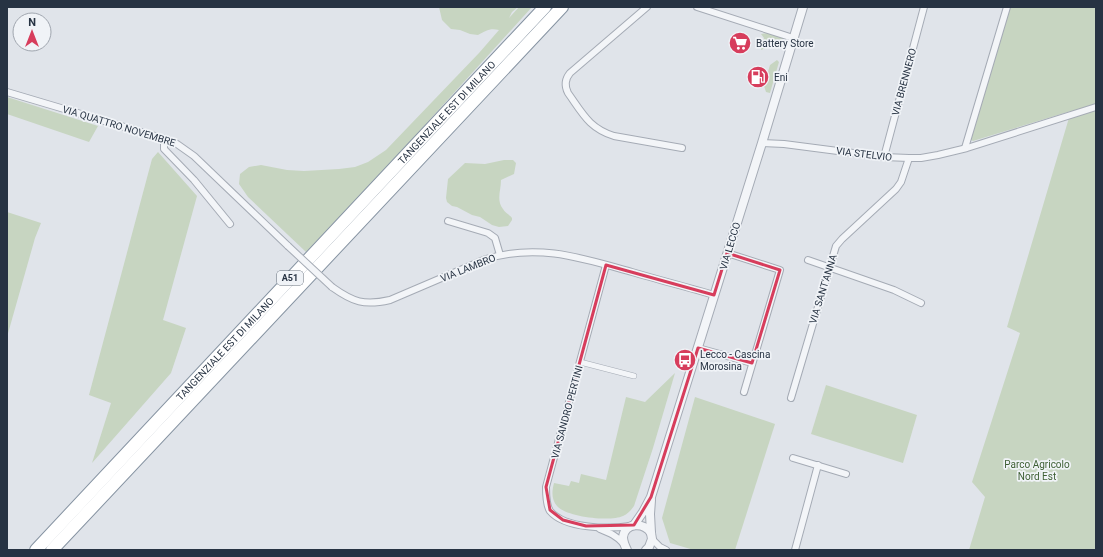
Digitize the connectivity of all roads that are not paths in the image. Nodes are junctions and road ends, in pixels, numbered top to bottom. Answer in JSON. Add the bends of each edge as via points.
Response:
{"nodes":[{"id":1,"x":545,"y":7,"type":"edge"},
{"id":2,"x":562,"y":7,"type":"edge"},
{"id":3,"x":647,"y":7,"type":"edge"},
{"id":4,"x":697,"y":7,"type":"edge"},
{"id":5,"x":803,"y":7,"type":"edge"},
{"id":6,"x":924,"y":7,"type":"edge"},
{"id":7,"x":1007,"y":7,"type":"edge"},
{"id":8,"x":793,"y":38,"type":"junction"},
{"id":9,"x":7,"y":92,"type":"edge"},
{"id":10,"x":1096,"y":107,"type":"edge"},
{"id":11,"x":165,"y":139,"type":"junction"},
{"id":12,"x":762,"y":143,"type":"junction"},
{"id":13,"x":682,"y":148,"type":"dead end"},
{"id":14,"x":965,"y":148,"type":"junction"},
{"id":15,"x":884,"y":157,"type":"junction"},
{"id":16,"x":909,"y":158,"type":"junction"},
{"id":17,"x":448,"y":221,"type":"dead end"},
{"id":18,"x":230,"y":224,"type":"dead end"},
{"id":19,"x":288,"y":246,"type":"joint"},
{"id":20,"x":727,"y":254,"type":"junction"},
{"id":21,"x":500,"y":255,"type":"junction"},
{"id":22,"x":808,"y":260,"type":"dead end"},
{"id":23,"x":606,"y":265,"type":"junction"},
{"id":24,"x":829,"y":267,"type":"junction"},
{"id":25,"x":714,"y":295,"type":"junction"},
{"id":26,"x":921,"y":303,"type":"dead end"},
{"id":27,"x":698,"y":348,"type":"junction"},
{"id":28,"x":580,"y":362,"type":"junction"},
{"id":29,"x":752,"y":363,"type":"junction"},
{"id":30,"x":634,"y":376,"type":"dead end"},
{"id":31,"x":744,"y":392,"type":"dead end"},
{"id":32,"x":791,"y":398,"type":"dead end"},
{"id":33,"x":793,"y":458,"type":"dead end"},
{"id":34,"x":818,"y":465,"type":"junction"},
{"id":35,"x":846,"y":474,"type":"dead end"},
{"id":36,"x":651,"y":497,"type":"junction"},
{"id":37,"x":633,"y":525,"type":"junction"},
{"id":38,"x":597,"y":527,"type":"junction"},
{"id":39,"x":651,"y":536,"type":"junction"},
{"id":40,"x":627,"y":549,"type":"edge"},
{"id":41,"x":36,"y":550,"type":"edge"},
{"id":42,"x":52,"y":550,"type":"edge"},
{"id":43,"x":647,"y":550,"type":"edge"},
{"id":44,"x":661,"y":550,"type":"edge"},
{"id":45,"x":666,"y":550,"type":"edge"},
{"id":46,"x":795,"y":550,"type":"edge"}],
"edges":[{"from":1,"to":41,"type":"highway","name":"TANGENZIALE EST DI MILANO","number":"A51"},
{"from":2,"to":42,"type":"highway","name":"TANGENZIALE EST DI MILANO","number":"A51"},
{"from":3,"to":13,"type":"street","via":[[570,73],[565,88],[589,122],[604,133]]},
{"from":4,"to":8,"type":"street"},
{"from":5,"to":8,"type":"street","name":"VIA LECCO"},
{"from":6,"to":15,"type":"street","name":"VIA BRENNERO"},
{"from":7,"to":14,"type":"street"},
{"from":8,"to":12,"type":"street","name":"VIA LECCO"},
{"from":9,"to":11,"type":"street","name":"VIA QUATTRO NOVEMBRE"},
{"from":10,"to":14,"type":"street","name":"VIA STELVIO"},
{"from":11,"to":18,"type":"street","via":[[164,149],[194,180]]},
{"from":11,"to":19,"type":"street","name":"VIA QUATTRO NOVEMBRE","via":[[194,156]]},
{"from":12,"to":15,"type":"street","name":"VIA STELVIO"},
{"from":12,"to":20,"type":"street","name":"VIA LECCO"},
{"from":14,"to":16,"type":"street","name":"VIA STELVIO","via":[[938,155]]},
{"from":15,"to":16,"type":"street","name":"VIA STELVIO"},
{"from":16,"to":24,"type":"street","name":"VIA SANT'ANNA","via":[[896,190],[842,239],[836,246]]},
{"from":17,"to":21,"type":"street","via":[[488,233],[495,238]]},
{"from":19,"to":21,"type":"street","name":"VIA LAMBRO","bridge":true,"via":[[344,296],[361,302],[380,303]]},
{"from":20,"to":25,"type":"street","name":"VIA LECCO"},
{"from":20,"to":29,"type":"street","via":[[780,270]]},
{"from":21,"to":23,"type":"street","name":"VIA LAMBRO","via":[[525,252],[554,253]]},
{"from":22,"to":24,"type":"street"},
{"from":23,"to":25,"type":"street","name":"VIA LAMBRO"},
{"from":23,"to":28,"type":"street","name":"VIA SANDRO PERTINI"},
{"from":24,"to":26,"type":"street","via":[[894,290]]},
{"from":24,"to":32,"type":"street","name":"VIA SANT'ANNA"},
{"from":25,"to":27,"type":"street","name":"VIA LECCO"},
{"from":27,"to":29,"type":"street"},
{"from":27,"to":36,"type":"street","name":"VIA LECCO"},
{"from":28,"to":30,"type":"street"},
{"from":28,"to":38,"type":"street","name":"VIA SANDRO PERTINI","via":[[546,493],[550,510],[563,520]]},
{"from":29,"to":31,"type":"street"},
{"from":33,"to":34,"type":"street"},
{"from":34,"to":35,"type":"street"},
{"from":34,"to":46,"type":"street"},
{"from":36,"to":37,"type":"street","name":"VIA LECCO"},
{"from":36,"to":39,"type":"street","name":"VIA LECCO"},
{"from":37,"to":38,"type":"street"},
{"from":37,"to":39,"type":"street","via":[[645,527]]},
{"from":37,"to":40,"type":"street","name":"VIA LECCO","via":[[623,536]]},
{"from":38,"to":40,"type":"street","via":[[617,537]]},
{"from":39,"to":43,"type":"street","name":"VIA LECCO"},
{"from":39,"to":45,"type":"street"},
{"from":43,"to":44,"type":"street"}]}
